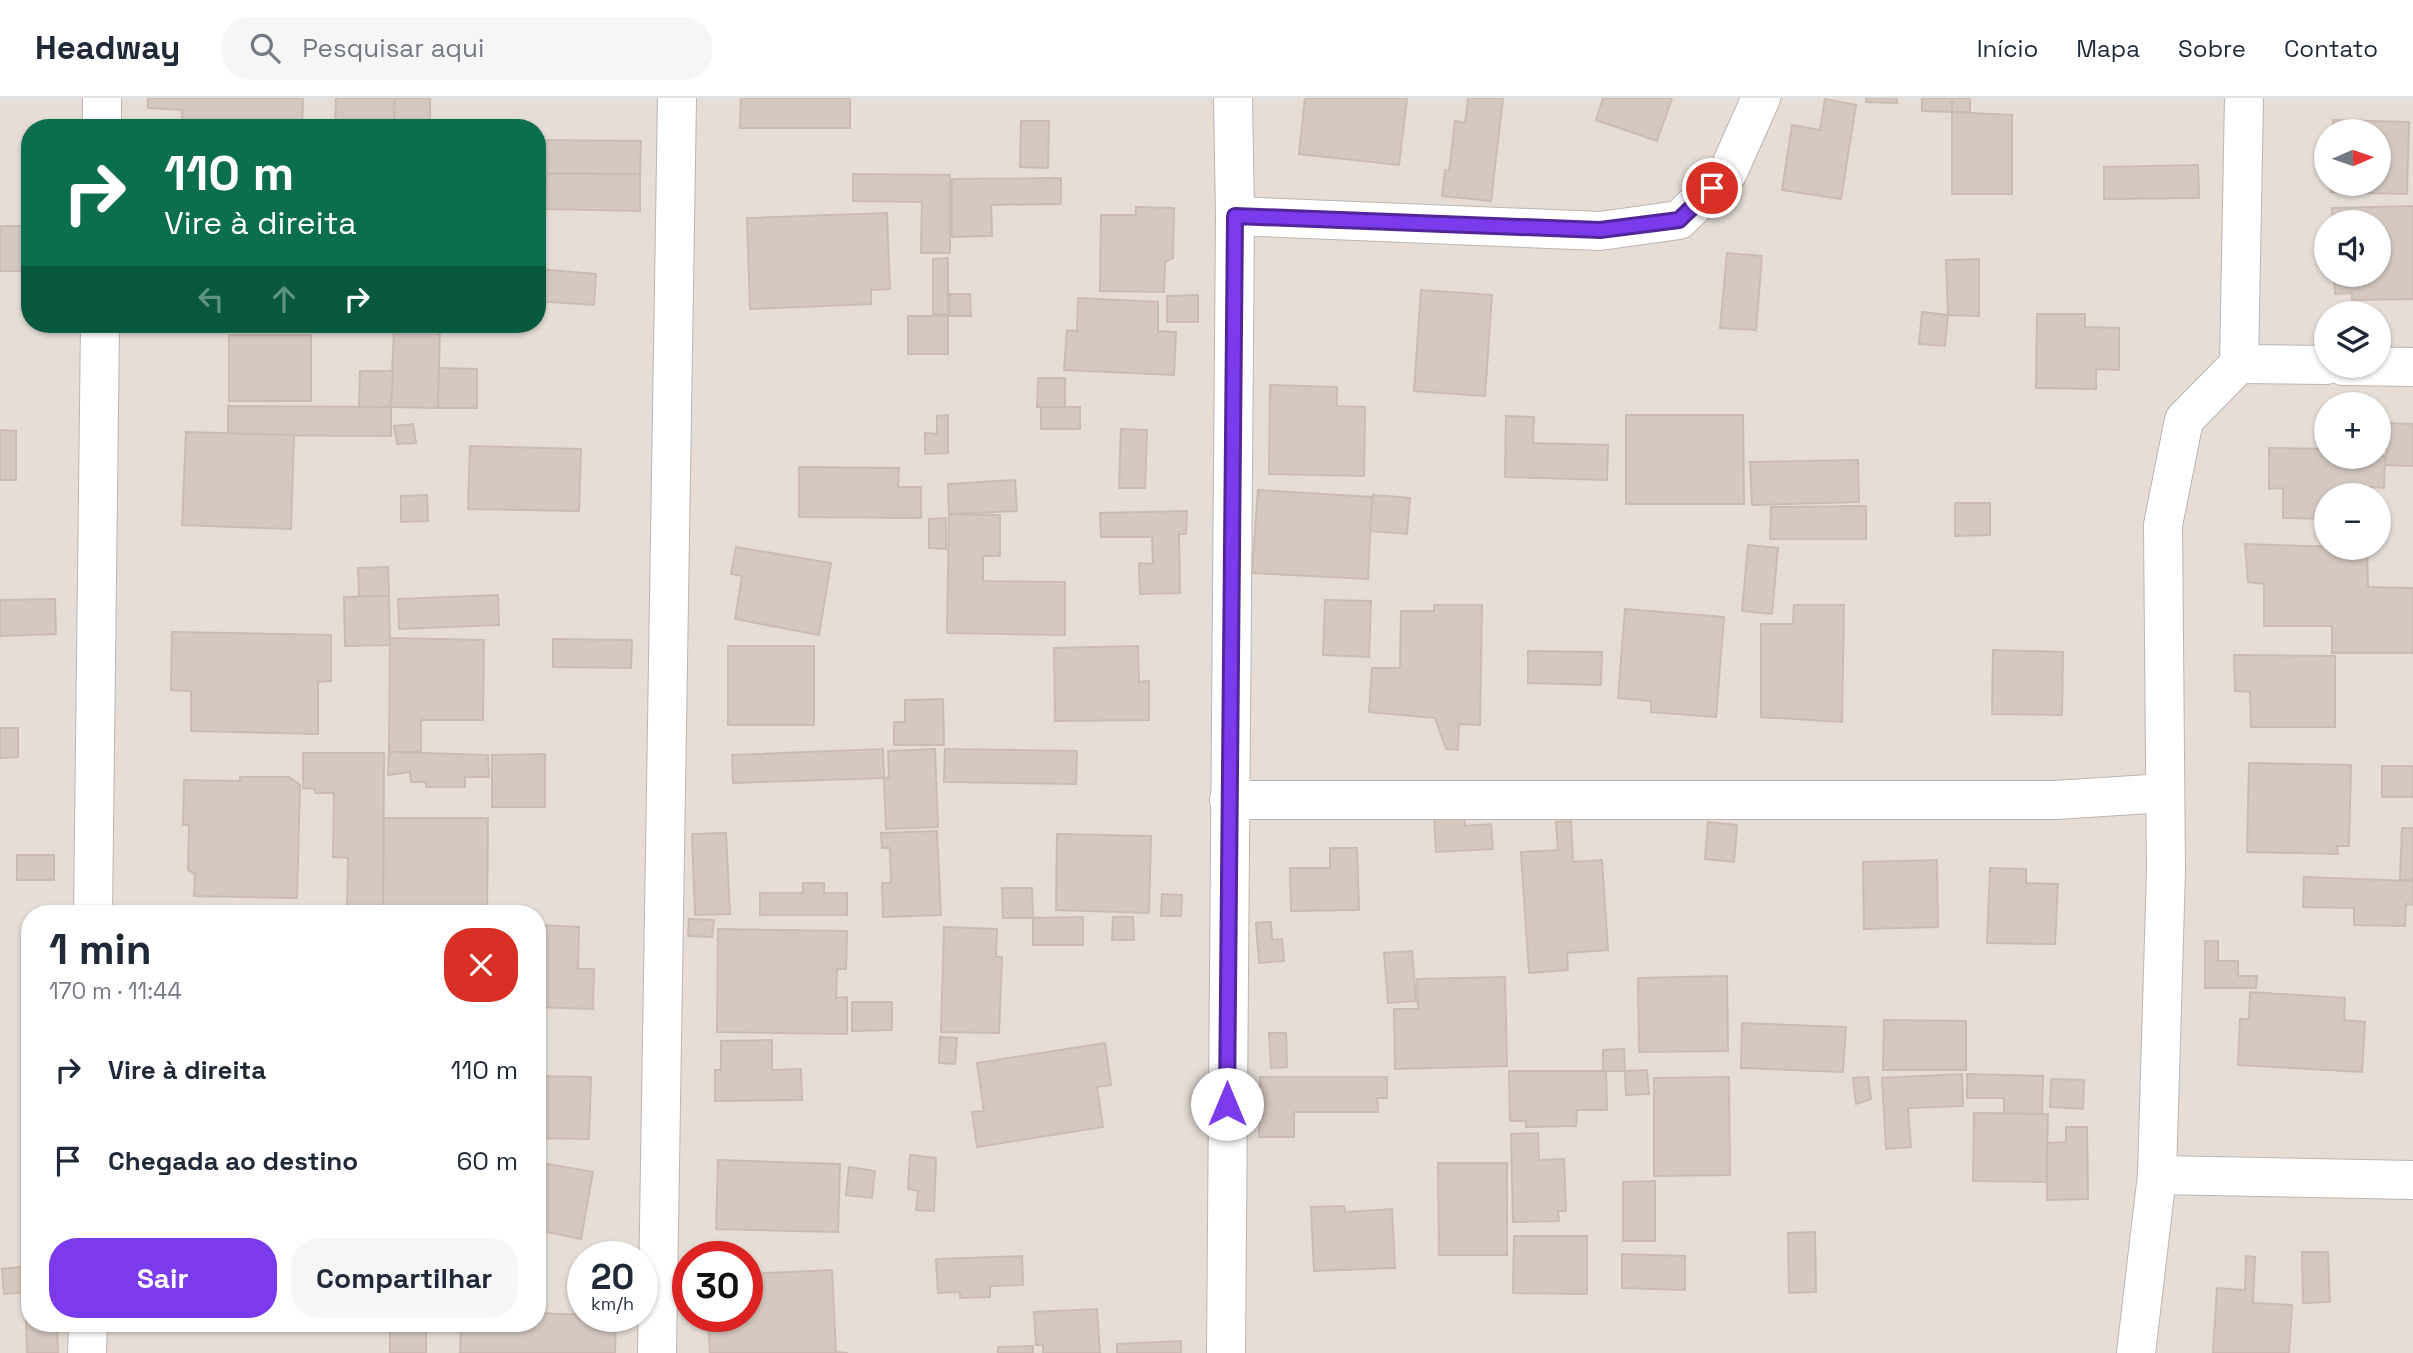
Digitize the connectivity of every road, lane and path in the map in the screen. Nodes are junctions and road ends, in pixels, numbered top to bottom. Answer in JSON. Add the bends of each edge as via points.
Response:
{"nodes":[{"id":1,"x":102,"y":98,"type":"edge"},
{"id":2,"x":677,"y":98,"type":"edge"},
{"id":3,"x":1233,"y":98,"type":"edge"},
{"id":4,"x":1762,"y":98,"type":"edge"},
{"id":5,"x":2244,"y":98,"type":"edge"},
{"id":6,"x":102,"y":119,"type":"edge"},
{"id":7,"x":1235,"y":216,"type":"junction"},
{"id":8,"x":100,"y":333,"type":"edge"},
{"id":9,"x":2239,"y":364,"type":"junction"},
{"id":10,"x":2314,"y":365,"type":"edge"},
{"id":11,"x":2391,"y":367,"type":"edge"},
{"id":12,"x":2413,"y":367,"type":"edge"},
{"id":13,"x":2165,"y":793,"type":"junction"},
{"id":14,"x":1228,"y":800,"type":"junction"},
{"id":15,"x":93,"y":905,"type":"edge"},
{"id":16,"x":2157,"y":1175,"type":"junction"},
{"id":17,"x":2413,"y":1180,"type":"edge"},
{"id":18,"x":88,"y":1332,"type":"edge"},
{"id":19,"x":87,"y":1353,"type":"edge"},
{"id":20,"x":657,"y":1353,"type":"edge"},
{"id":21,"x":1226,"y":1353,"type":"edge"},
{"id":22,"x":2136,"y":1353,"type":"edge"}],
"edges":[{"from":1,"to":6,"type":"street"},
{"from":2,"to":20,"type":"street"},
{"from":3,"to":7,"type":"street"},
{"from":4,"to":7,"type":"street","via":[[1728,172],[1679,220],[1600,230]]},
{"from":5,"to":9,"type":"street"},
{"from":7,"to":14,"type":"street"},
{"from":8,"to":15,"type":"street"},
{"from":9,"to":10,"type":"street"},
{"from":9,"to":13,"type":"street","via":[[2184,420],[2163,525]]},
{"from":11,"to":12,"type":"street"},
{"from":13,"to":14,"type":"street","via":[[2056,800]]},
{"from":13,"to":16,"type":"street"},
{"from":14,"to":21,"type":"street"},
{"from":16,"to":17,"type":"street"},
{"from":16,"to":22,"type":"street"},
{"from":18,"to":19,"type":"street"}]}
